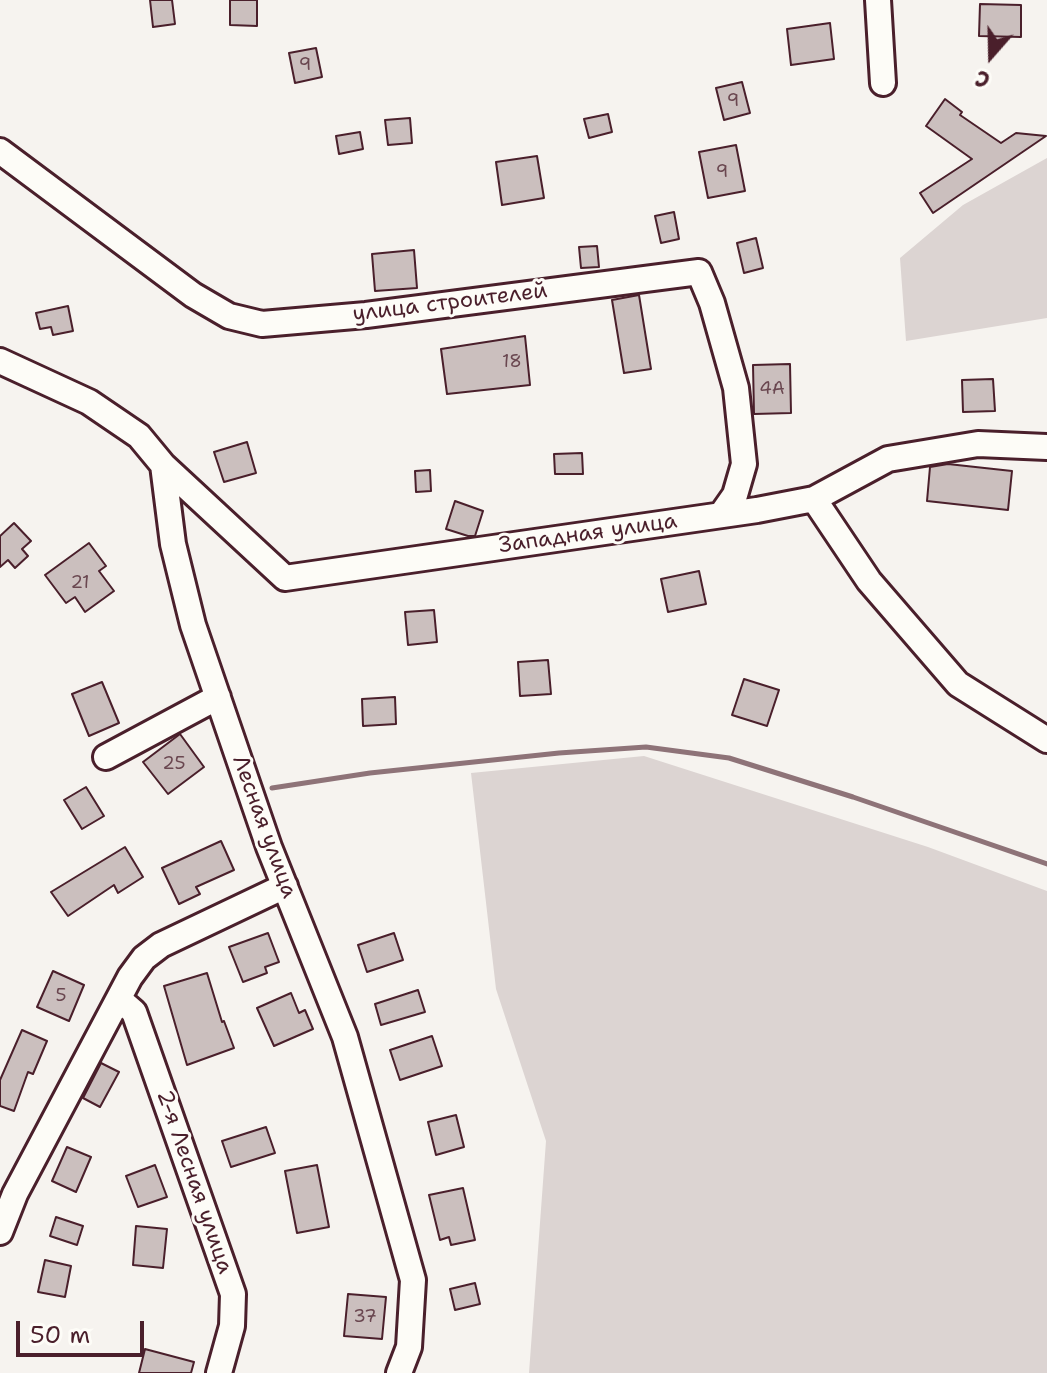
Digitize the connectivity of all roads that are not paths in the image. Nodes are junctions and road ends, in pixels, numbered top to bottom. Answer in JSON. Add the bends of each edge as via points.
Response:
{"nodes":[{"id":1,"x":878,"y":0,"type":"edge"},
{"id":2,"x":883,"y":83,"type":"dead end"},
{"id":3,"x":0,"y":151,"type":"edge"},
{"id":4,"x":0,"y":361,"type":"edge"},
{"id":5,"x":1047,"y":447,"type":"edge"},
{"id":6,"x":163,"y":465,"type":"junction"},
{"id":7,"x":814,"y":499,"type":"junction"},
{"id":8,"x":721,"y":515,"type":"junction"},
{"id":9,"x":218,"y":697,"type":"junction"},
{"id":10,"x":1047,"y":740,"type":"edge"},
{"id":11,"x":106,"y":757,"type":"dead end"},
{"id":12,"x":285,"y":886,"type":"junction"},
{"id":13,"x":119,"y":999,"type":"junction"},
{"id":14,"x":0,"y":1232,"type":"edge"},
{"id":15,"x":219,"y":1373,"type":"edge"},
{"id":16,"x":399,"y":1373,"type":"edge"}],
"edges":[{"from":1,"to":2,"type":"street"},
{"from":3,"to":8,"type":"street","name":"улица строителей","via":[[193,295],[229,316],[262,324],[699,272],[736,388],[744,464],[735,495]]},
{"from":4,"to":6,"type":"street","via":[[89,402],[139,436]]},
{"from":5,"to":7,"type":"street","name":"Западная улица","via":[[978,444],[888,459]]},
{"from":6,"to":8,"type":"street","name":"Западная улица","via":[[285,578]]},
{"from":6,"to":9,"type":"street","name":"Лесная улица","via":[[173,544]]},
{"from":7,"to":8,"type":"street","name":"Западная улица"},
{"from":7,"to":10,"type":"street","via":[[869,581],[958,684]]},
{"from":9,"to":11,"type":"street"},
{"from":9,"to":12,"type":"street","name":"Лесная улица"},
{"from":12,"to":13,"type":"street","via":[[161,945],[144,958]]},
{"from":12,"to":16,"type":"street","name":"Лесная улица","via":[[345,1037],[413,1280],[409,1347]]},
{"from":13,"to":14,"type":"street"},
{"from":13,"to":15,"type":"street","name":"2-я Лесная улица","via":[[134,1012],[233,1294],[232,1326]]}]}
